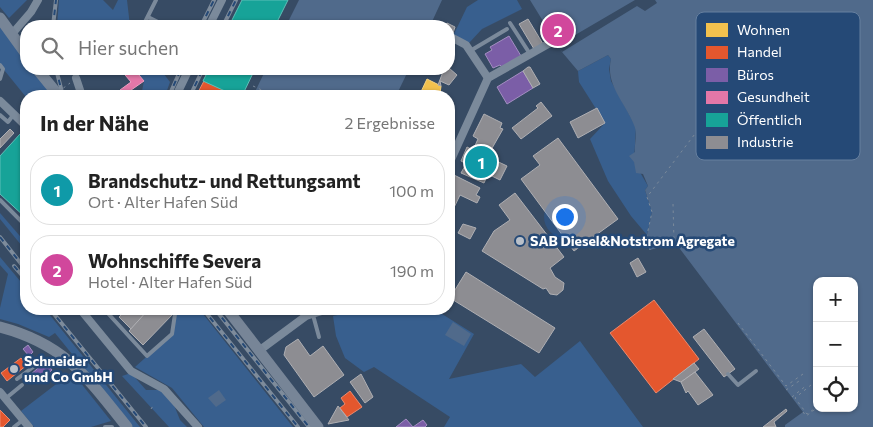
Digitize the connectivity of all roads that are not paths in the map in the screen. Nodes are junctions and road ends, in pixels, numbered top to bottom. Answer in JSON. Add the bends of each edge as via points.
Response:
{"nodes":[{"id":1,"x":38,"y":0,"type":"edge"},
{"id":2,"x":156,"y":0,"type":"edge"},
{"id":3,"x":222,"y":0,"type":"edge"},
{"id":4,"x":148,"y":16,"type":"junction"},
{"id":5,"x":0,"y":18,"type":"edge"},
{"id":6,"x":24,"y":20,"type":"edge"},
{"id":7,"x":146,"y":20,"type":"edge"},
{"id":8,"x":155,"y":20,"type":"edge"},
{"id":9,"x":212,"y":20,"type":"edge"},
{"id":10,"x":510,"y":23,"type":"dead end"},
{"id":11,"x":20,"y":25,"type":"edge"},
{"id":12,"x":507,"y":29,"type":"dead end"},
{"id":13,"x":12,"y":34,"type":"junction"},
{"id":14,"x":455,"y":39,"type":"edge"},
{"id":15,"x":550,"y":43,"type":"dead end"},
{"id":16,"x":20,"y":45,"type":"edge"},
{"id":17,"x":470,"y":51,"type":"junction"},
{"id":18,"x":530,"y":54,"type":"junction"},
{"id":19,"x":0,"y":65,"type":"edge"},
{"id":20,"x":43,"y":75,"type":"edge"},
{"id":21,"x":186,"y":75,"type":"edge"},
{"id":22,"x":488,"y":78,"type":"junction"},
{"id":23,"x":0,"y":79,"type":"edge"},
{"id":24,"x":73,"y":80,"type":"road end"},
{"id":25,"x":54,"y":90,"type":"edge"},
{"id":26,"x":79,"y":90,"type":"edge"},
{"id":27,"x":179,"y":90,"type":"edge"},
{"id":28,"x":0,"y":101,"type":"edge"},
{"id":29,"x":14,"y":114,"type":"junction"},
{"id":30,"x":0,"y":115,"type":"edge"},
{"id":31,"x":20,"y":120,"type":"edge"},
{"id":32,"x":455,"y":151,"type":"edge"},
{"id":33,"x":0,"y":200,"type":"edge"},
{"id":34,"x":20,"y":220,"type":"edge"},
{"id":35,"x":85,"y":315,"type":"edge"},
{"id":36,"x":110,"y":315,"type":"edge"},
{"id":37,"x":176,"y":315,"type":"edge"},
{"id":38,"x":232,"y":315,"type":"edge"},
{"id":39,"x":308,"y":315,"type":"edge"},
{"id":40,"x":309,"y":315,"type":"edge"},
{"id":41,"x":0,"y":327,"type":"edge"},
{"id":42,"x":319,"y":337,"type":"dead end"},
{"id":43,"x":260,"y":350,"type":"junction"},
{"id":44,"x":44,"y":359,"type":"dead end"},
{"id":45,"x":756,"y":371,"type":"dead end"},
{"id":46,"x":728,"y":374,"type":"dead end"},
{"id":47,"x":17,"y":379,"type":"dead end"},
{"id":48,"x":22,"y":385,"type":"dead end"},
{"id":49,"x":3,"y":395,"type":"edge"},
{"id":50,"x":23,"y":420,"type":"junction"},
{"id":51,"x":14,"y":427,"type":"edge"},
{"id":52,"x":29,"y":427,"type":"edge"},
{"id":53,"x":105,"y":427,"type":"edge"},
{"id":54,"x":112,"y":427,"type":"edge"},
{"id":55,"x":127,"y":427,"type":"edge"},
{"id":56,"x":198,"y":427,"type":"edge"},
{"id":57,"x":318,"y":427,"type":"edge"}],
"edges":[{"from":1,"to":6,"type":"street"},
{"from":2,"to":4,"type":"lane"},
{"from":3,"to":9,"type":"street"},
{"from":4,"to":7,"type":"lane"},
{"from":4,"to":8,"type":"lane"},
{"from":5,"to":13,"type":"street"},
{"from":10,"to":18,"type":"lane"},
{"from":11,"to":13,"type":"street"},
{"from":12,"to":17,"type":"lane"},
{"from":13,"to":16,"type":"street"},
{"from":14,"to":17,"type":"street","via":[[466,44]]},
{"from":15,"to":18,"type":"street"},
{"from":17,"to":22,"type":"street"},
{"from":18,"to":22,"type":"street"},
{"from":19,"to":23,"type":"lane","via":[[3,69]]},
{"from":20,"to":25,"type":"street"},
{"from":21,"to":27,"type":"street"},
{"from":22,"to":32,"type":"street"},
{"from":24,"to":26,"type":"street"},
{"from":28,"to":29,"type":"street"},
{"from":29,"to":30,"type":"lane","via":[[8,122]]},
{"from":29,"to":31,"type":"street"},
{"from":33,"to":34,"type":"lane"},
{"from":35,"to":56,"type":"street","via":[[131,371],[164,389]]},
{"from":36,"to":37,"type":"lane","via":[[148,356],[172,334]]},
{"from":38,"to":43,"type":"street"},
{"from":39,"to":43,"type":"street"},
{"from":40,"to":42,"type":"lane"},
{"from":41,"to":55,"type":"street","via":[[40,341],[70,360]]},
{"from":43,"to":57,"type":"street"},
{"from":44,"to":47,"type":"lane"},
{"from":45,"to":46,"type":"lane","via":[[738,385]]},
{"from":48,"to":49,"type":"lane"},
{"from":49,"to":50,"type":"street"},
{"from":50,"to":51,"type":"lane"},
{"from":50,"to":52,"type":"street"},
{"from":53,"to":54,"type":"lane"}]}
